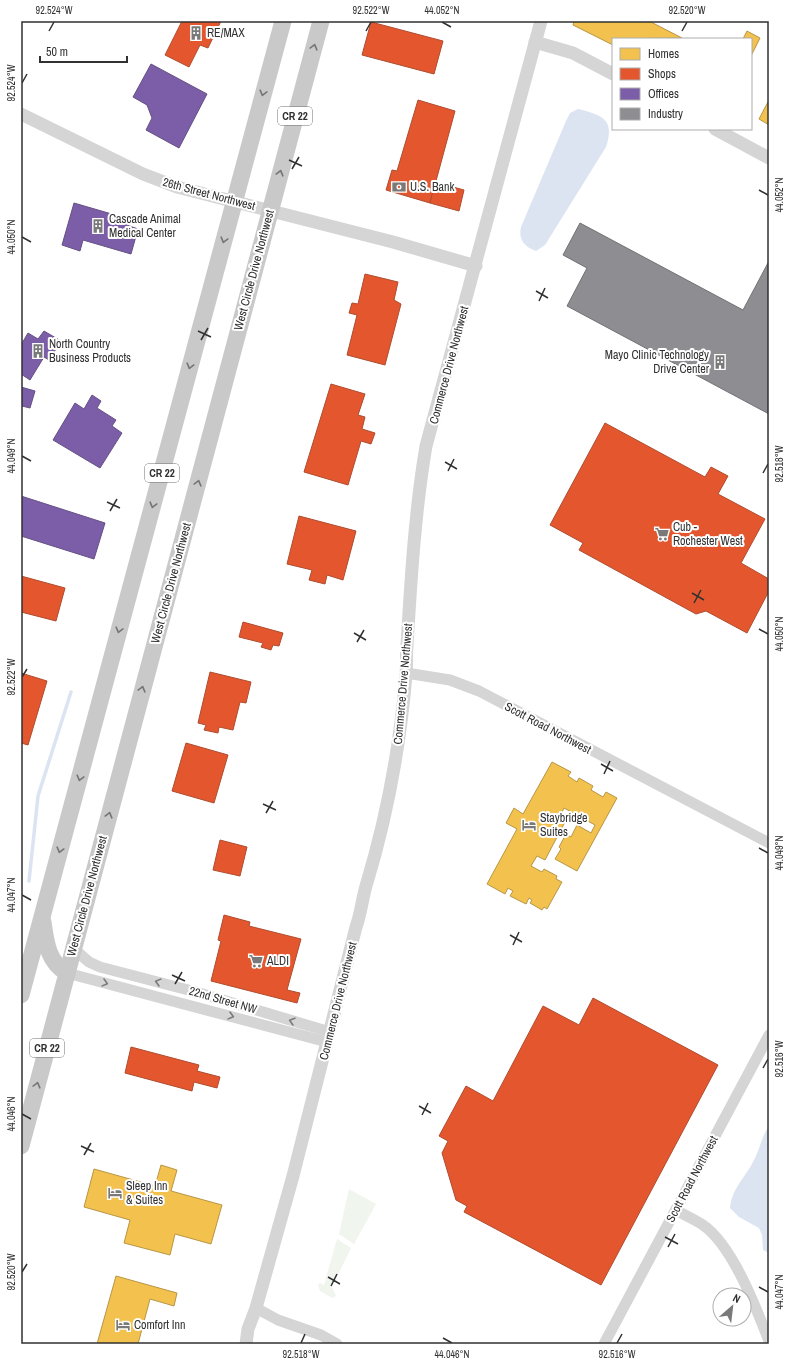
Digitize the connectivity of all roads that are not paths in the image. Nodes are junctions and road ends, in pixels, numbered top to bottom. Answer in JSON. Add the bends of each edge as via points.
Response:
{"nodes":[{"id":1,"x":283,"y":21,"type":"edge"},
{"id":2,"x":321,"y":21,"type":"edge"},
{"id":3,"x":541,"y":21,"type":"edge"},
{"id":4,"x":535,"y":42,"type":"junction"},
{"id":5,"x":612,"y":73,"type":"edge"},
{"id":6,"x":21,"y":114,"type":"edge"},
{"id":7,"x":717,"y":130,"type":"edge"},
{"id":8,"x":769,"y":158,"type":"edge"},
{"id":9,"x":234,"y":203,"type":"junction"},
{"id":10,"x":270,"y":211,"type":"junction"},
{"id":11,"x":476,"y":266,"type":"junction"},
{"id":12,"x":406,"y":673,"type":"junction"},
{"id":13,"x":769,"y":843,"type":"edge"},
{"id":14,"x":43,"y":916,"type":"junction"},
{"id":15,"x":74,"y":949,"type":"junction"},
{"id":16,"x":26,"y":957,"type":"edge"},
{"id":17,"x":67,"y":973,"type":"junction"},
{"id":18,"x":21,"y":995,"type":"edge"},
{"id":19,"x":769,"y":1036,"type":"edge"},
{"id":20,"x":329,"y":1037,"type":"junction"},
{"id":21,"x":21,"y":1146,"type":"edge"},
{"id":22,"x":676,"y":1210,"type":"junction"},
{"id":23,"x":256,"y":1308,"type":"junction"},
{"id":24,"x":769,"y":1341,"type":"edge"},
{"id":25,"x":246,"y":1344,"type":"edge"},
{"id":26,"x":337,"y":1344,"type":"edge"},
{"id":27,"x":604,"y":1344,"type":"edge"}],
"edges":[{"from":1,"to":9,"type":"main road","number":"CR 22","one_way":true},
{"from":10,"to":2,"type":"main road","name":"West Circle Drive Northwest","number":"CR 22","one_way":true},
{"from":3,"to":4,"type":"street","name":"Commerce Drive Northwest"},
{"from":4,"to":5,"type":"street","via":[[573,53]]},
{"from":4,"to":11,"type":"street","name":"Commerce Drive Northwest"},
{"from":6,"to":9,"type":"street","name":"26th Street Northwest","via":[[159,181]]},
{"from":7,"to":8,"type":"street"},
{"from":9,"to":10,"type":"street","name":"26th Street Northwest"},
{"from":9,"to":14,"type":"main road","number":"CR 22","one_way":true},
{"from":10,"to":11,"type":"street","name":"26th Street Northwest"},
{"from":15,"to":10,"type":"main road","name":"West Circle Drive Northwest","number":"CR 22","one_way":true},
{"from":11,"to":12,"type":"street","name":"Commerce Drive Northwest","via":[[426,446],[419,489]]},
{"from":12,"to":13,"type":"street","name":"Scott Road Northwest","via":[[450,680],[479,691]]},
{"from":12,"to":20,"type":"street","name":"Commerce Drive Northwest","via":[[399,743],[380,840],[362,899],[362,910]]},
{"from":14,"to":16,"type":"main road","number":"CR 22"},
{"from":14,"to":17,"type":"main road","via":[[49,953],[59,968]]},
{"from":15,"to":17,"type":"main road","name":"West Circle Drive Northwest","number":"CR 22"},
{"from":20,"to":15,"type":"street","name":"22nd Street NW","one_way":true,"via":[[196,992],[100,967],[89,962]]},
{"from":16,"to":18,"type":"main road","number":"CR 22"},
{"from":17,"to":20,"type":"street","name":"22nd Street NW","one_way":true},
{"from":21,"to":17,"type":"main road","name":"West Circle Drive Northwest","number":"CR 22","one_way":true},
{"from":19,"to":22,"type":"street","name":"Scott Road Northwest"},
{"from":20,"to":23,"type":"street","name":"Commerce Drive Northwest"},
{"from":22,"to":24,"type":"street","via":[[704,1225],[724,1248],[745,1283]]},
{"from":22,"to":27,"type":"street","name":"Scott Road Northwest"},
{"from":23,"to":25,"type":"street","name":"Commerce Drive Northwest","via":[[248,1329]]},
{"from":23,"to":26,"type":"street","via":[[278,1320]]}]}
